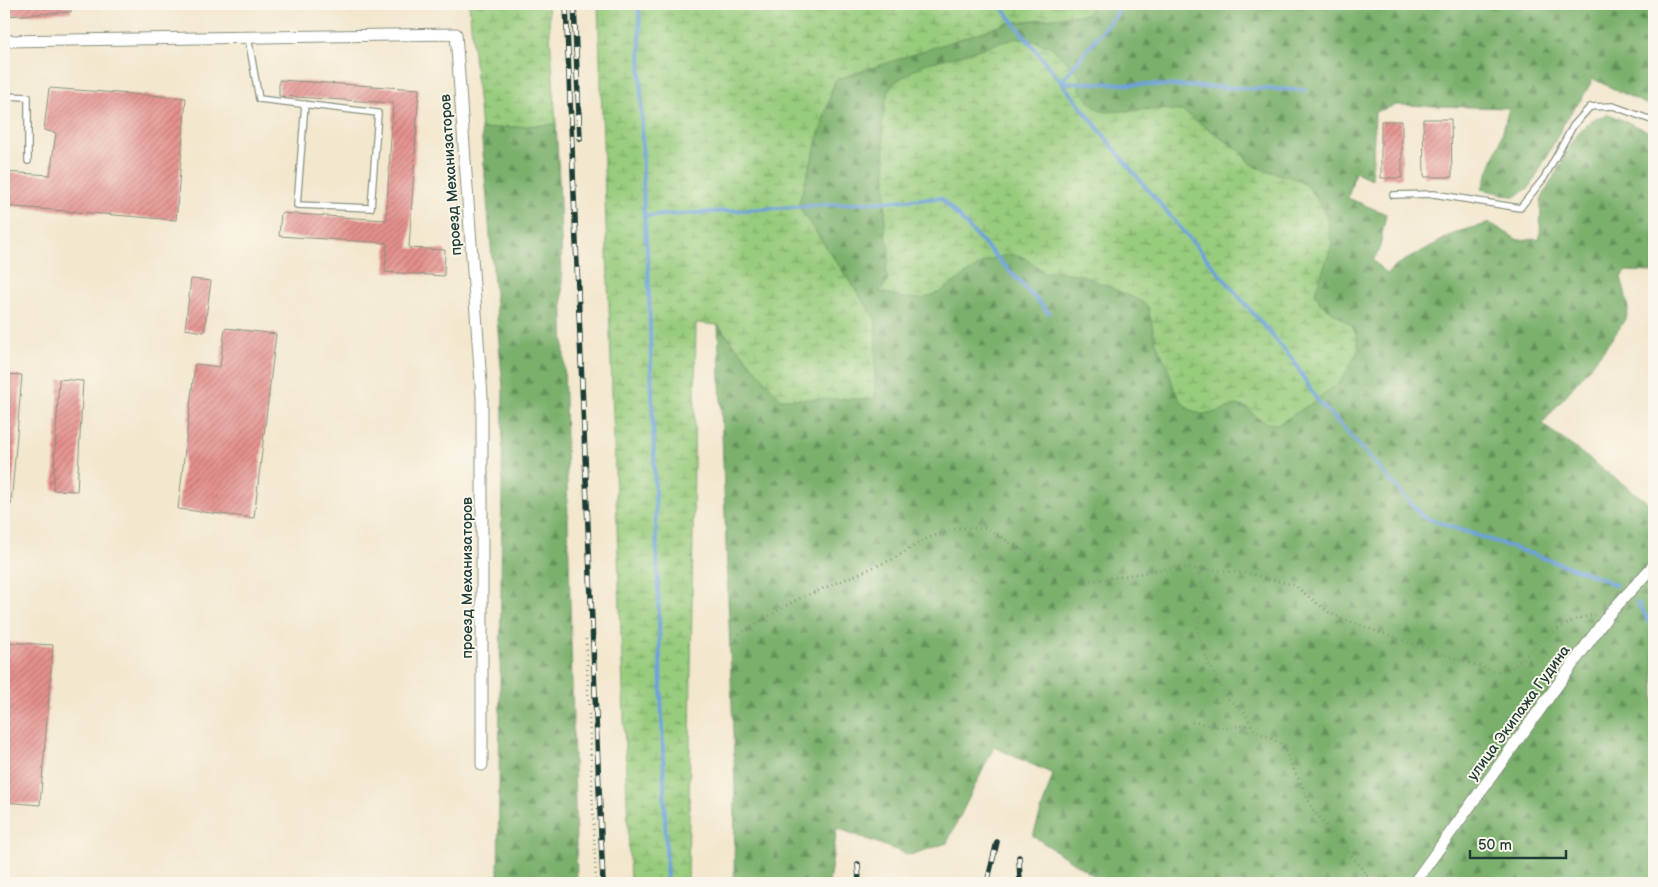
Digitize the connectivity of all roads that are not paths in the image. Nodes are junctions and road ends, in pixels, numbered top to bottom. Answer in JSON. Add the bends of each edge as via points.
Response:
{"nodes":[{"id":1,"x":248,"y":37,"type":"junction"},
{"id":2,"x":4,"y":41,"type":"edge"},
{"id":3,"x":4,"y":96,"type":"edge"},
{"id":4,"x":305,"y":104,"type":"junction"},
{"id":5,"x":1654,"y":121,"type":"edge"},
{"id":6,"x":28,"y":161,"type":"dead end"},
{"id":7,"x":1392,"y":194,"type":"dead end"},
{"id":8,"x":1654,"y":565,"type":"edge"},
{"id":9,"x":482,"y":765,"type":"dead end"},
{"id":10,"x":1414,"y":883,"type":"edge"}],
"edges":[{"from":1,"to":2,"type":"street","name":"проезд Механизаторов"},
{"from":1,"to":4,"type":"lane","via":[[259,99]]},
{"from":1,"to":9,"type":"street","name":"проезд Механизаторов","via":[[456,34],[482,397]]},
{"from":3,"to":6,"type":"lane","via":[[28,97]]},
{"from":4,"to":4,"type":"lane","via":[[378,113],[371,208],[298,205]]},
{"from":5,"to":7,"type":"lane","via":[[1613,106],[1590,107],[1573,126],[1544,178],[1520,208],[1434,194]]},
{"from":8,"to":10,"type":"street","name":"улица Экипажа Гудина","via":[[1608,614]]}]}
